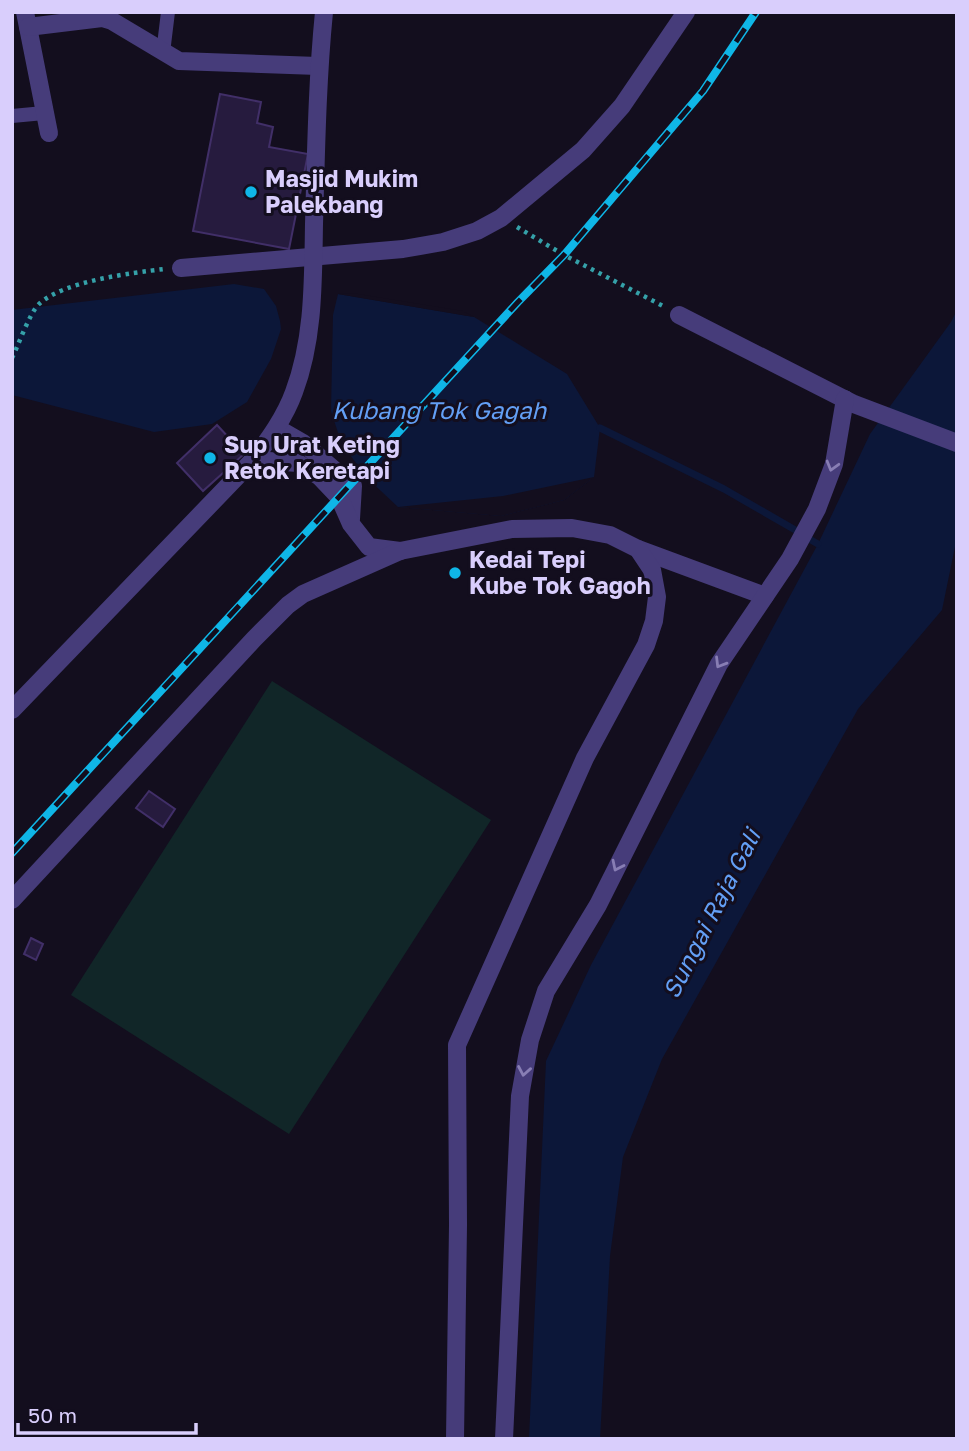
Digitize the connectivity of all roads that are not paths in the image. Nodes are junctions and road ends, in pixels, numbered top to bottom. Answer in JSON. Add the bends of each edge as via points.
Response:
{"nodes":[{"id":1,"x":168,"y":12,"type":"edge"},
{"id":2,"x":324,"y":12,"type":"edge"},
{"id":3,"x":686,"y":12,"type":"edge"},
{"id":4,"x":26,"y":19,"type":"edge"},
{"id":5,"x":163,"y":53,"type":"junction"},
{"id":6,"x":318,"y":66,"type":"junction"},
{"id":7,"x":44,"y":113,"type":"junction"},
{"id":8,"x":12,"y":116,"type":"edge"},
{"id":9,"x":49,"y":134,"type":"dead end"},
{"id":10,"x":313,"y":257,"type":"junction"},
{"id":11,"x":181,"y":268,"type":"road end"},
{"id":12,"x":680,"y":315,"type":"road end"},
{"id":13,"x":849,"y":402,"type":"junction"},
{"id":14,"x":277,"y":428,"type":"junction"},
{"id":15,"x":957,"y":443,"type":"edge"},
{"id":16,"x":253,"y":460,"type":"junction"},
{"id":17,"x":351,"y":524,"type":"junction"},
{"id":18,"x":638,"y":549,"type":"junction"},
{"id":19,"x":400,"y":551,"type":"junction"},
{"id":20,"x":765,"y":596,"type":"junction"},
{"id":21,"x":12,"y":710,"type":"edge"},
{"id":22,"x":12,"y":900,"type":"edge"},
{"id":23,"x":455,"y":1439,"type":"edge"},
{"id":24,"x":504,"y":1439,"type":"edge"}],
"edges":[{"from":1,"to":5,"type":"lane"},
{"from":2,"to":6,"type":"street"},
{"from":3,"to":10,"type":"street","via":[[622,106],[583,150],[501,218],[443,242]]},
{"from":4,"to":5,"type":"street","via":[[102,18]]},
{"from":4,"to":7,"type":"street"},
{"from":5,"to":6,"type":"street","via":[[183,61]]},
{"from":6,"to":10,"type":"street"},
{"from":7,"to":8,"type":"lane"},
{"from":7,"to":9,"type":"street"},
{"from":10,"to":11,"type":"street"},
{"from":10,"to":14,"type":"street","via":[[313,299],[305,352],[294,393]]},
{"from":12,"to":13,"type":"street"},
{"from":13,"to":15,"type":"street"},
{"from":13,"to":20,"type":"street","one_way":true,"via":[[817,509]]},
{"from":14,"to":16,"type":"street"},
{"from":14,"to":17,"type":"street","via":[[303,443],[353,486]]},
{"from":16,"to":17,"type":"street","via":[[298,463],[320,477],[339,497]]},
{"from":16,"to":21,"type":"street"},
{"from":17,"to":19,"type":"street","via":[[369,547]]},
{"from":18,"to":19,"type":"street","via":[[610,535],[572,528],[512,529]]},
{"from":18,"to":20,"type":"street"},
{"from":18,"to":23,"type":"street","via":[[652,570],[657,597],[646,645],[585,758],[457,1045]]},
{"from":19,"to":22,"type":"street","via":[[288,605]]},
{"from":20,"to":24,"type":"street","one_way":true,"via":[[719,664],[598,905],[546,991],[530,1040],[520,1096]]}]}
